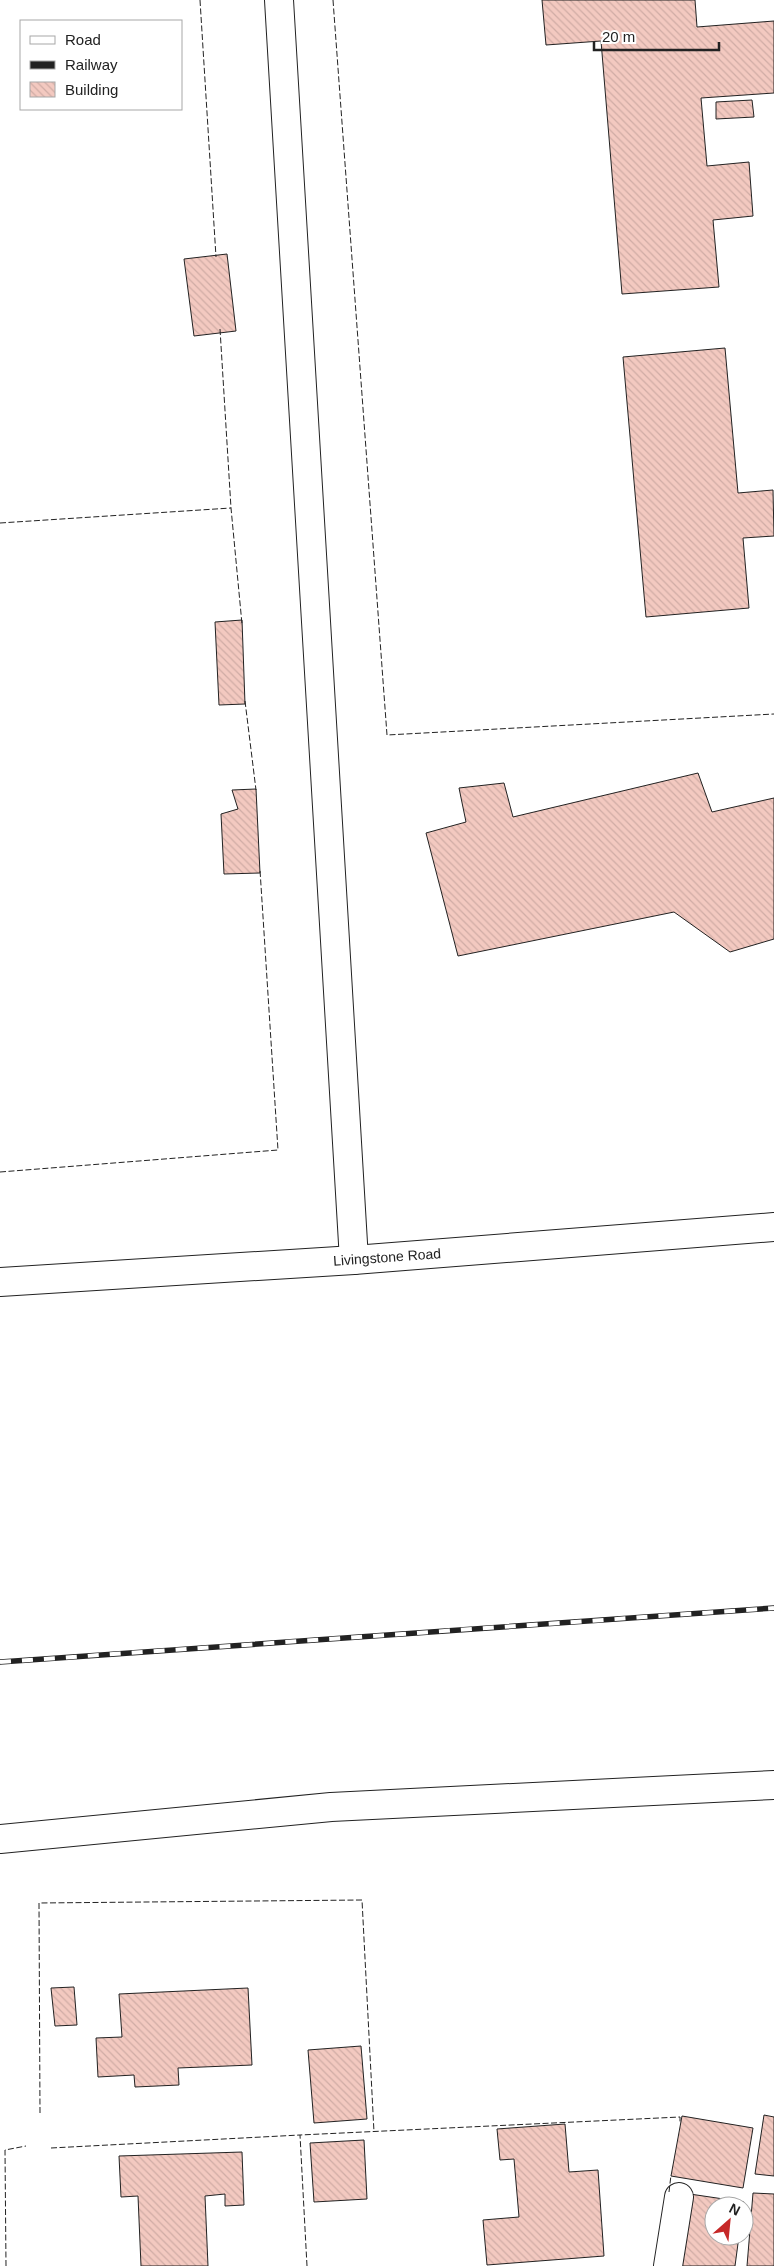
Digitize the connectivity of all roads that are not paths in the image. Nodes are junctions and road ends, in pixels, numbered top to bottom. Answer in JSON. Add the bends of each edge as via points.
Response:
{"nodes":[{"id":1,"x":279,"y":0,"type":"edge"},
{"id":2,"x":774,"y":1227,"type":"edge"},
{"id":3,"x":354,"y":1260,"type":"junction"},
{"id":4,"x":0,"y":1282,"type":"edge"},
{"id":5,"x":774,"y":1785,"type":"edge"},
{"id":6,"x":0,"y":1839,"type":"edge"},
{"id":7,"x":679,"y":2197,"type":"dead end"},
{"id":8,"x":668,"y":2266,"type":"edge"}],
"edges":[{"from":1,"to":3,"type":"main road"},
{"from":2,"to":3,"type":"main road","name":"Livingstone Road"},
{"from":3,"to":4,"type":"main road","name":"Livingstone Road"},
{"from":5,"to":6,"type":"main road","via":[[331,1807]]},
{"from":7,"to":8,"type":"main road"}]}
